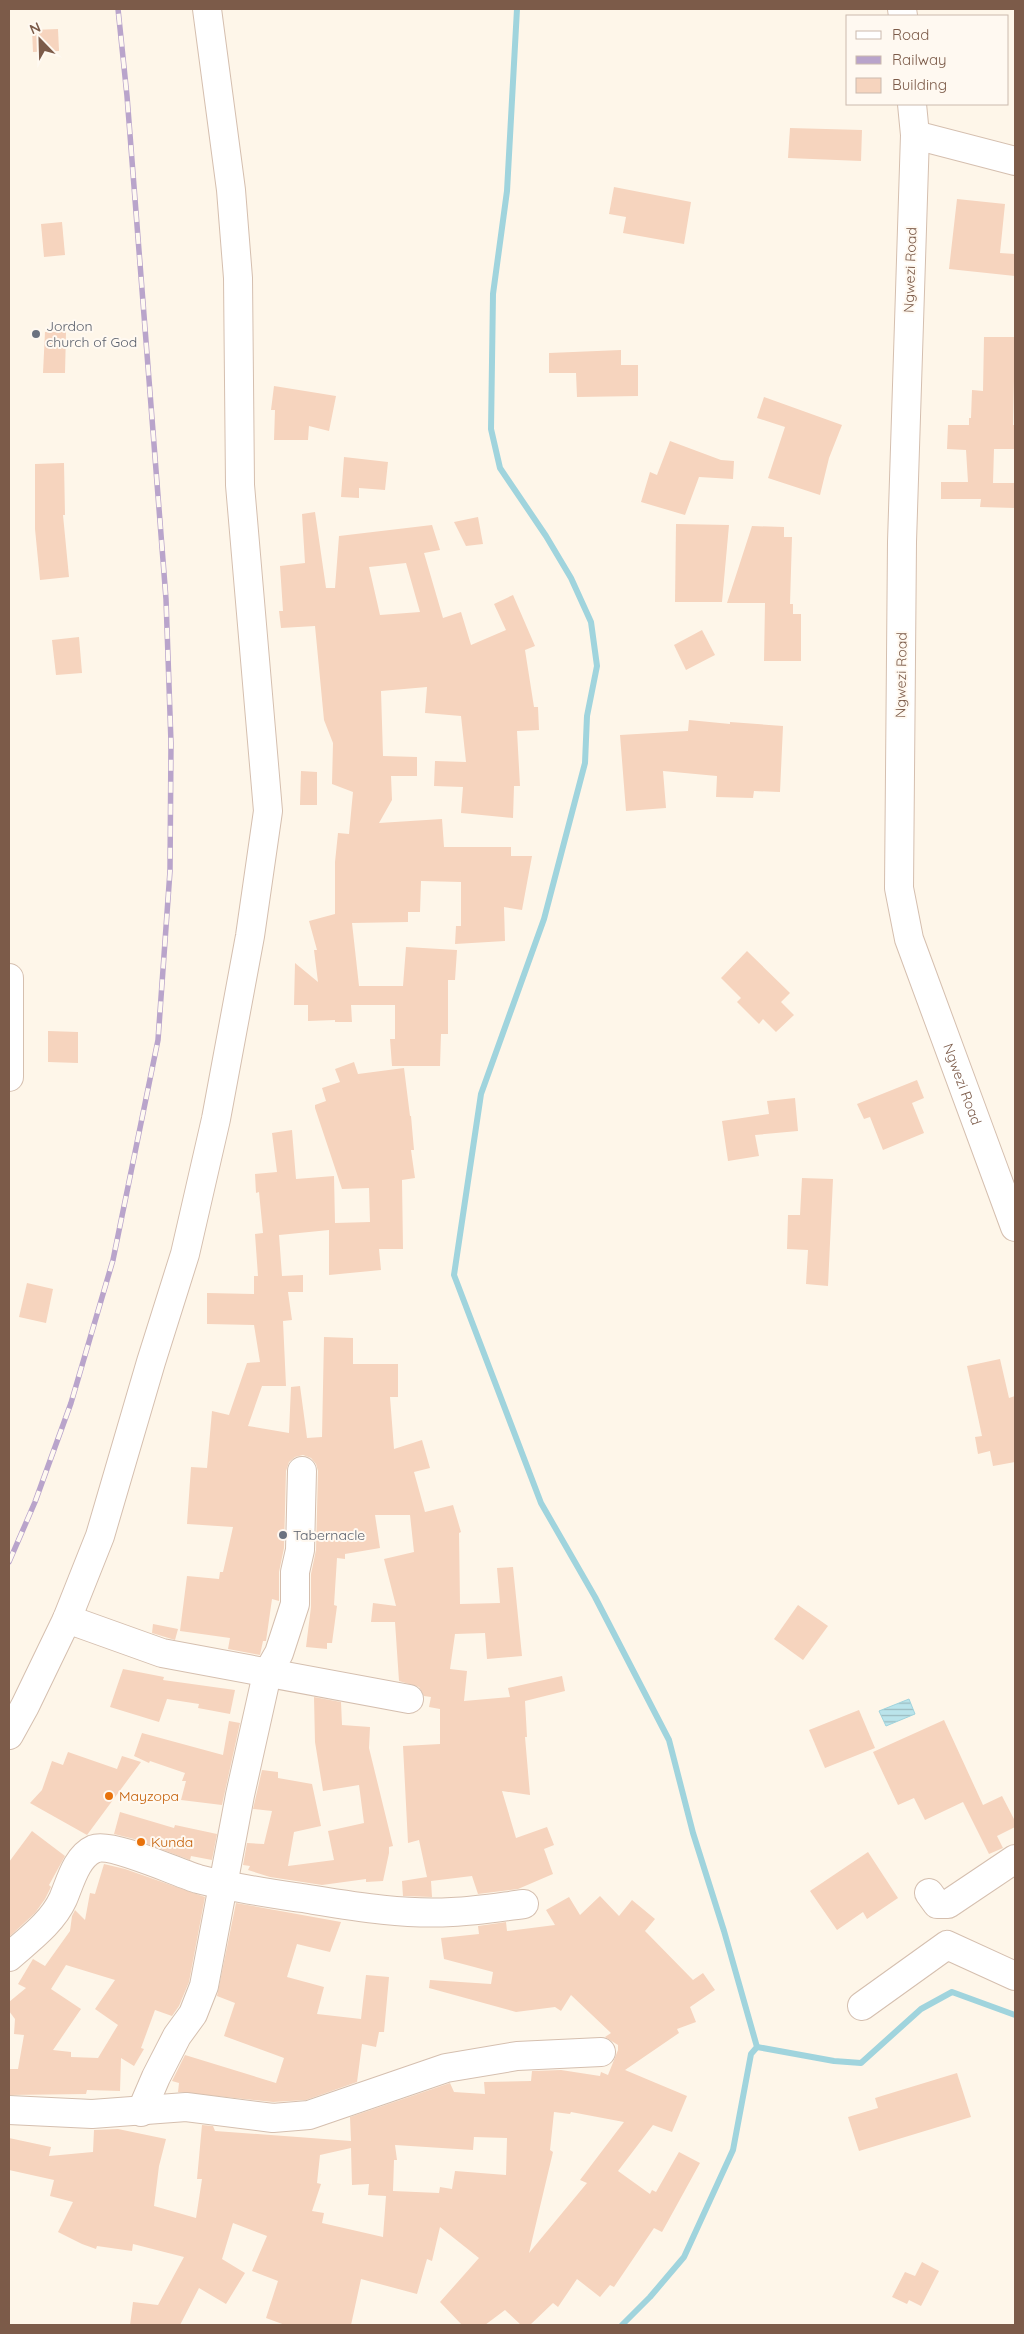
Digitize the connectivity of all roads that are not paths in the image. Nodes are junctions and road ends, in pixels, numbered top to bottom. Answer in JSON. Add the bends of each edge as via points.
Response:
{"nodes":[{"id":1,"x":207,"y":9,"type":"edge"},
{"id":2,"x":912,"y":105,"type":"edge"},
{"id":3,"x":915,"y":134,"type":"junction"},
{"id":4,"x":1015,"y":161,"type":"edge"},
{"id":5,"x":9,"y":978,"type":"edge"},
{"id":6,"x":9,"y":1078,"type":"edge"},
{"id":7,"x":1015,"y":1227,"type":"edge"},
{"id":8,"x":302,"y":1472,"type":"dead end"},
{"id":9,"x":67,"y":1619,"type":"junction"},
{"id":10,"x":267,"y":1674,"type":"junction"},
{"id":11,"x":409,"y":1699,"type":"dead end"},
{"id":12,"x":9,"y":1735,"type":"edge"},
{"id":13,"x":1015,"y":1859,"type":"edge"},
{"id":14,"x":224,"y":1884,"type":"junction"},
{"id":15,"x":938,"y":1898,"type":"dead end"},
{"id":16,"x":524,"y":1904,"type":"dead end"},
{"id":17,"x":9,"y":1957,"type":"edge"},
{"id":18,"x":1015,"y":1976,"type":"edge"},
{"id":19,"x":862,"y":2006,"type":"dead end"},
{"id":20,"x":600,"y":2052,"type":"dead end"},
{"id":21,"x":9,"y":2110,"type":"edge"},
{"id":22,"x":141,"y":2112,"type":"junction"}],
"edges":[{"from":1,"to":9,"type":"street","via":[[231,190],[238,278],[240,485],[268,811],[250,936],[218,1110],[185,1254],[100,1536]]},
{"from":2,"to":3,"type":"street","name":"Ngwezi Road"},
{"from":3,"to":4,"type":"street"},
{"from":3,"to":7,"type":"street","name":"Ngwezi Road","via":[[902,542],[899,888],[909,939]]},
{"from":5,"to":6,"type":"street"},
{"from":8,"to":10,"type":"street","via":[[296,1604],[279,1653]]},
{"from":9,"to":10,"type":"street","via":[[162,1653]]},
{"from":9,"to":12,"type":"street"},
{"from":10,"to":11,"type":"street"},
{"from":10,"to":14,"type":"street"},
{"from":13,"to":15,"type":"street"},
{"from":14,"to":16,"type":"street","via":[[395,1912],[451,1912]]},
{"from":14,"to":17,"type":"street","via":[[199,1879],[122,1852],[94,1849],[74,1873],[62,1902],[45,1925]]},
{"from":14,"to":22,"type":"street","via":[[204,1986],[193,2014],[177,2036]]},
{"from":18,"to":19,"type":"street","via":[[947,1945]]},
{"from":20,"to":22,"type":"street","via":[[517,2056],[446,2068],[309,2115],[273,2118],[186,2107]]},
{"from":21,"to":22,"type":"street","via":[[92,2114]]}]}
